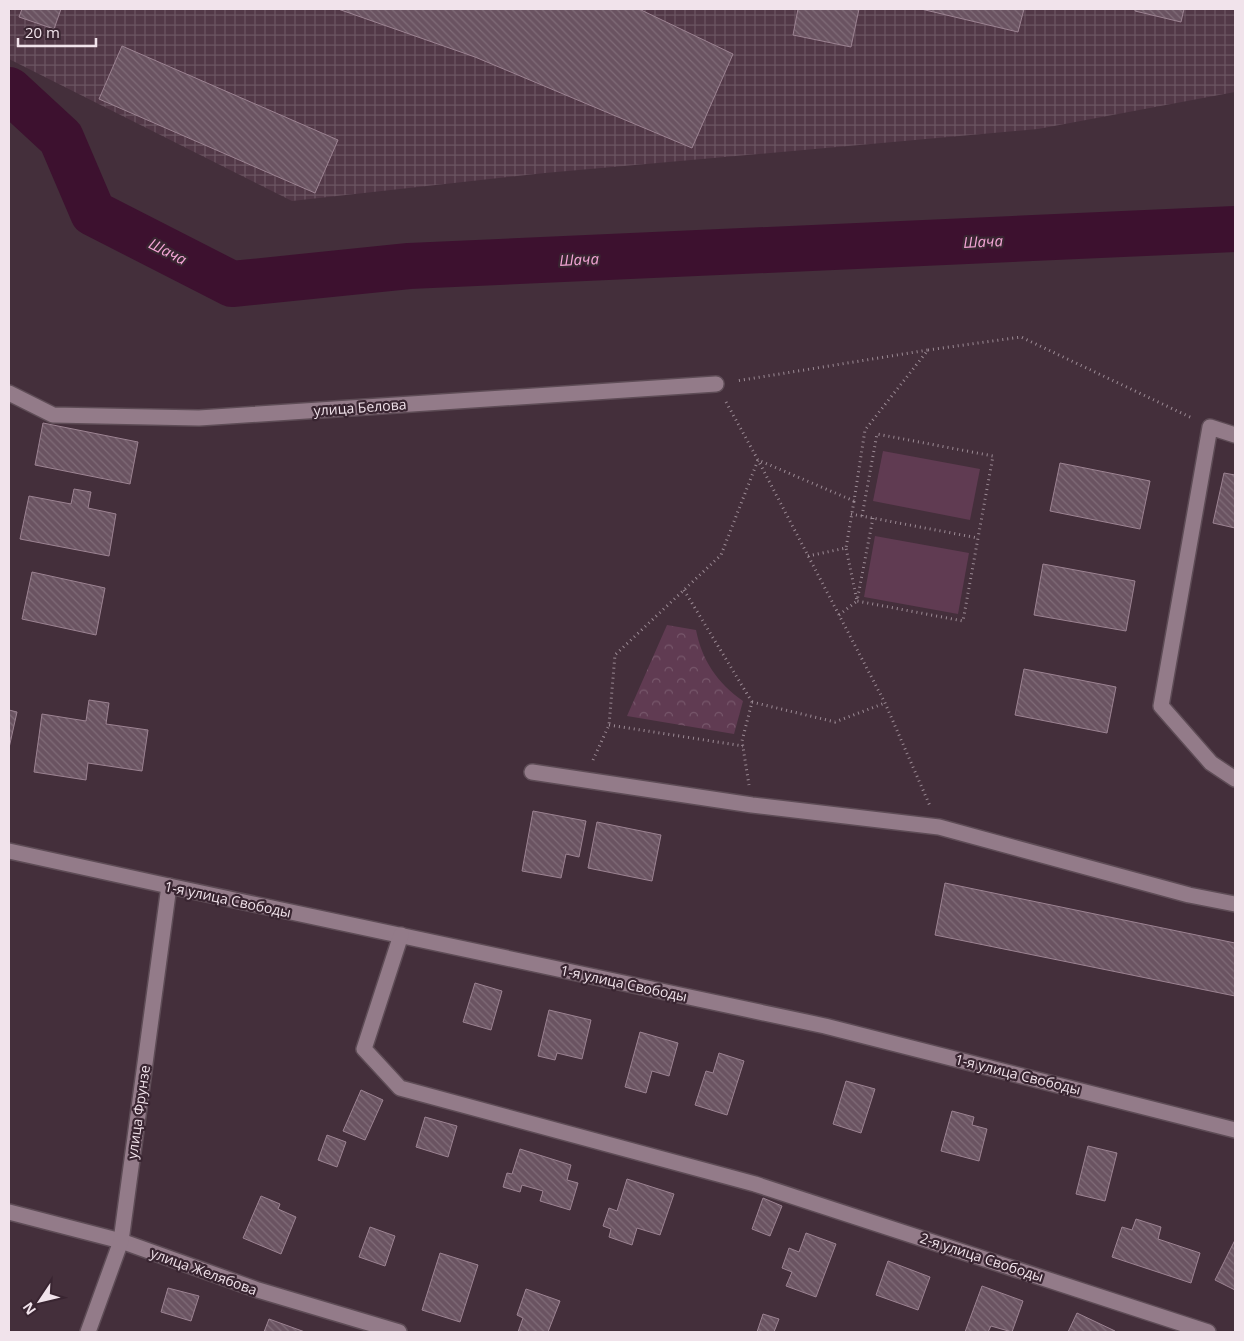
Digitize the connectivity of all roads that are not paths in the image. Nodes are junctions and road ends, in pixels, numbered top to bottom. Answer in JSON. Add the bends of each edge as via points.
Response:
{"nodes":[{"id":1,"x":716,"y":384,"type":"road end"},
{"id":2,"x":9,"y":393,"type":"edge"},
{"id":3,"x":1235,"y":435,"type":"edge"},
{"id":4,"x":532,"y":772,"type":"dead end"},
{"id":5,"x":1235,"y":778,"type":"edge"},
{"id":6,"x":9,"y":850,"type":"edge"},
{"id":7,"x":169,"y":886,"type":"junction"},
{"id":8,"x":1235,"y":904,"type":"edge"},
{"id":9,"x":401,"y":935,"type":"junction"},
{"id":10,"x":1235,"y":1130,"type":"edge"},
{"id":11,"x":9,"y":1212,"type":"edge"},
{"id":12,"x":121,"y":1241,"type":"junction"},
{"id":13,"x":88,"y":1332,"type":"edge"},
{"id":14,"x":399,"y":1332,"type":"edge"},
{"id":15,"x":1208,"y":1332,"type":"edge"}],
"edges":[{"from":1,"to":2,"type":"street","name":"улица Белова","via":[[199,418],[53,415]]},
{"from":3,"to":5,"type":"street","via":[[1210,427],[1161,706],[1211,762]]},
{"from":4,"to":8,"type":"street","via":[[752,805],[939,827],[1189,896]]},
{"from":6,"to":7,"type":"street","name":"1-я улица Свободы"},
{"from":7,"to":9,"type":"street","name":"1-я улица Свободы"},
{"from":7,"to":12,"type":"street","name":"улица Фрунзе"},
{"from":9,"to":10,"type":"street","name":"1-я улица Свободы","via":[[826,1026]]},
{"from":9,"to":15,"type":"street","name":"2-я улица Свободы","via":[[364,1049],[400,1088],[755,1184]]},
{"from":11,"to":12,"type":"street","name":"улица Желябова"},
{"from":12,"to":13,"type":"street","name":"улица Фрунзе"},
{"from":12,"to":14,"type":"street","name":"улица Желябова","via":[[258,1290]]}]}
